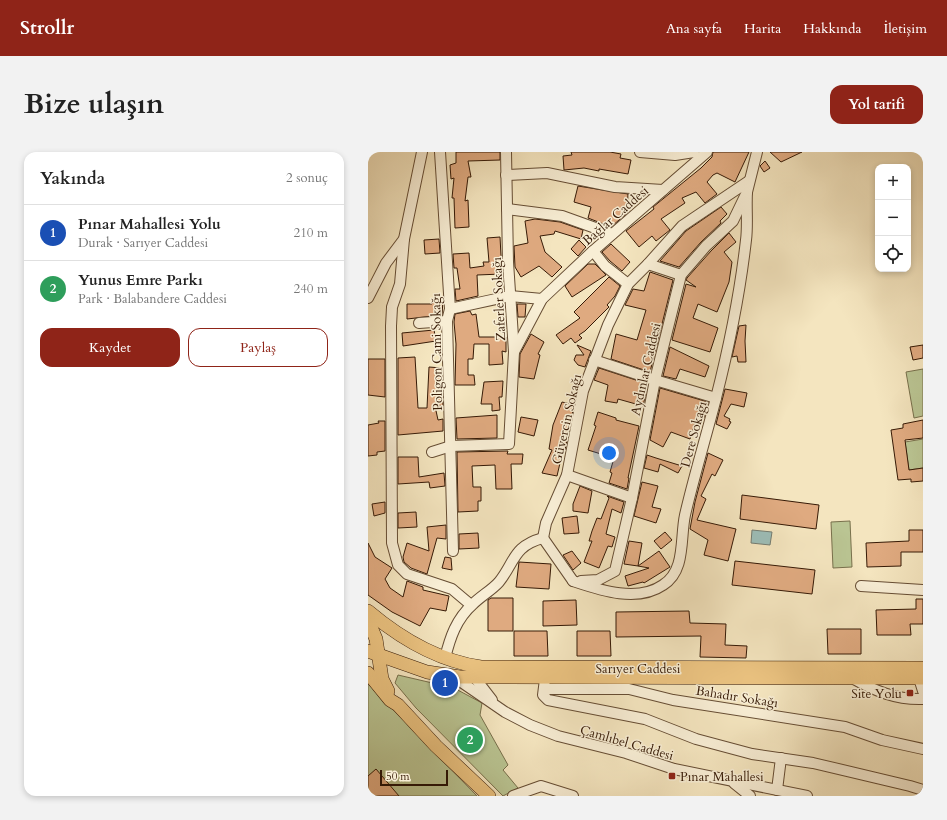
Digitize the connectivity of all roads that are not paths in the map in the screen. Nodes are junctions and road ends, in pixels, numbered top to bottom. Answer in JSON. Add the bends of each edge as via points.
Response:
{"nodes":[{"id":1,"x":422,"y":152,"type":"edge"},
{"id":2,"x":440,"y":152,"type":"edge"},
{"id":3,"x":506,"y":152,"type":"edge"},
{"id":4,"x":640,"y":152,"type":"edge"},
{"id":5,"x":694,"y":152,"type":"edge"},
{"id":6,"x":707,"y":152,"type":"edge"},
{"id":7,"x":757,"y":152,"type":"edge"},
{"id":8,"x":506,"y":175,"type":"junction"},
{"id":9,"x":749,"y":181,"type":"junction"},
{"id":10,"x":663,"y":190,"type":"junction"},
{"id":11,"x":747,"y":192,"type":"junction"},
{"id":12,"x":506,"y":209,"type":"junction"},
{"id":13,"x":612,"y":234,"type":"junction"},
{"id":14,"x":404,"y":239,"type":"junction"},
{"id":15,"x":593,"y":251,"type":"junction"},
{"id":16,"x":648,"y":264,"type":"junction"},
{"id":17,"x":681,"y":275,"type":"junction"},
{"id":18,"x":628,"y":284,"type":"junction"},
{"id":19,"x":510,"y":296,"type":"junction"},
{"id":20,"x":368,"y":298,"type":"edge"},
{"id":21,"x":542,"y":300,"type":"junction"},
{"id":22,"x":450,"y":309,"type":"junction"},
{"id":23,"x":447,"y":320,"type":"junction"},
{"id":24,"x":419,"y":323,"type":"dead end"},
{"id":25,"x":514,"y":352,"type":"junction"},
{"id":26,"x":594,"y":360,"type":"junction"},
{"id":27,"x":655,"y":380,"type":"junction"},
{"id":28,"x":716,"y":398,"type":"junction"},
{"id":29,"x":451,"y":446,"type":"junction"},
{"id":30,"x":432,"y":452,"type":"dead end"},
{"id":31,"x":567,"y":475,"type":"junction"},
{"id":32,"x":632,"y":498,"type":"junction"},
{"id":33,"x":543,"y":538,"type":"junction"},
{"id":34,"x":452,"y":551,"type":"dead end"},
{"id":35,"x":573,"y":581,"type":"junction"},
{"id":36,"x":861,"y":586,"type":"dead end"},
{"id":37,"x":923,"y":590,"type":"edge"},
{"id":38,"x":471,"y":605,"type":"junction"},
{"id":39,"x":368,"y":611,"type":"edge"},
{"id":40,"x":368,"y":620,"type":"edge"},
{"id":41,"x":374,"y":654,"type":"edge"},
{"id":42,"x":445,"y":658,"type":"junction"},
{"id":43,"x":460,"y":663,"type":"junction"},
{"id":44,"x":402,"y":664,"type":"junction"},
{"id":45,"x":368,"y":673,"type":"edge"},
{"id":46,"x":919,"y":673,"type":"edge"},
{"id":47,"x":454,"y":677,"type":"junction"},
{"id":48,"x":475,"y":678,"type":"junction"},
{"id":49,"x":852,"y":678,"type":"junction"},
{"id":50,"x":544,"y":684,"type":"junction"},
{"id":51,"x":385,"y":685,"type":"junction"},
{"id":52,"x":923,"y":691,"type":"edge"},
{"id":53,"x":923,"y":699,"type":"edge"},
{"id":54,"x":494,"y":704,"type":"junction"},
{"id":55,"x":398,"y":706,"type":"junction"},
{"id":56,"x":923,"y":750,"type":"edge"},
{"id":57,"x":781,"y":758,"type":"junction"},
{"id":58,"x":733,"y":782,"type":"junction"},
{"id":59,"x":777,"y":790,"type":"junction"},
{"id":60,"x":923,"y":790,"type":"edge"},
{"id":61,"x":489,"y":796,"type":"edge"},
{"id":62,"x":513,"y":796,"type":"edge"},
{"id":63,"x":573,"y":796,"type":"edge"},
{"id":64,"x":750,"y":796,"type":"edge"},
{"id":65,"x":807,"y":796,"type":"edge"}],
"edges":[{"from":1,"to":14,"type":"street"},
{"from":2,"to":22,"type":"street","name":"Poligon Cami Sokağı"},
{"from":3,"to":8,"type":"street","name":"Zaferler Sokağı"},
{"from":4,"to":5,"type":"street","via":[[675,155]]},
{"from":6,"to":10,"type":"street","name":"Bağlar Caddesi"},
{"from":7,"to":9,"type":"street","name":"Aydınlar Caddesi"},
{"from":8,"to":10,"type":"street","via":[[547,173],[615,187]]},
{"from":8,"to":12,"type":"street","name":"Zaferler Sokağı"},
{"from":9,"to":11,"type":"street","name":"Aydınlar Caddesi"},
{"from":9,"to":16,"type":"street","name":"Güvercin Sokağı","via":[[726,194],[682,226]]},
{"from":10,"to":13,"type":"street","name":"Bağlar Caddesi"},
{"from":11,"to":17,"type":"street","name":"Aydınlar Caddesi","via":[[733,221],[706,246]]},
{"from":11,"to":28,"type":"street","name":"Dere Sokağı","via":[[746,240]]},
{"from":12,"to":13,"type":"street","via":[[562,216]]},
{"from":12,"to":19,"type":"street","name":"Zaferler Sokağı"},
{"from":13,"to":15,"type":"street","name":"Bağlar Caddesi"},
{"from":14,"to":20,"type":"street","via":[[386,263]]},
{"from":14,"to":38,"type":"street","via":[[400,284],[392,307],[391,326],[392,543],[398,565],[407,574],[452,589]]},
{"from":15,"to":18,"type":"street","via":[[605,266]]},
{"from":15,"to":21,"type":"street","name":"Bağlar Caddesi"},
{"from":16,"to":17,"type":"street"},
{"from":16,"to":18,"type":"street","name":"Güvercin Sokağı"},
{"from":17,"to":27,"type":"street","name":"Aydınlar Caddesi"},
{"from":18,"to":26,"type":"street","name":"Güvercin Sokağı"},
{"from":19,"to":21,"type":"street"},
{"from":19,"to":22,"type":"street"},
{"from":19,"to":25,"type":"street","name":"Zaferler Sokağı"},
{"from":21,"to":25,"type":"street","name":"Bağlar Caddesi"},
{"from":22,"to":23,"type":"street","name":"Poligon Cami Sokağı"},
{"from":23,"to":24,"type":"street"},
{"from":23,"to":29,"type":"street","name":"Poligon Cami Sokağı"},
{"from":25,"to":29,"type":"street","name":"Zaferler Sokağı","via":[[509,444]]},
{"from":26,"to":27,"type":"street"},
{"from":26,"to":31,"type":"street","name":"Güvercin Sokağı","via":[[583,391]]},
{"from":27,"to":28,"type":"street"},
{"from":27,"to":32,"type":"street","name":"Aydınlar Caddesi"},
{"from":28,"to":35,"type":"street","name":"Dere Sokağı","via":[[685,517],[681,555],[674,574],[664,585],[646,593],[609,592]]},
{"from":29,"to":30,"type":"street"},
{"from":29,"to":34,"type":"street","name":"Poligon Cami Sokağı"},
{"from":31,"to":32,"type":"street"},
{"from":31,"to":33,"type":"street","name":"Güvercin Sokağı","via":[[546,523]]},
{"from":32,"to":35,"type":"street","name":"Aydınlar Caddesi","via":[[615,571],[598,580]]},
{"from":33,"to":35,"type":"street"},
{"from":33,"to":38,"type":"street","via":[[532,541],[517,552],[498,582]]},
{"from":36,"to":37,"type":"street"},
{"from":38,"to":42,"type":"street","via":[[459,619],[451,635]]},
{"from":39,"to":42,"type":"main road","name":"Sarıyer Caddesi","via":[[401,635]]},
{"from":40,"to":41,"type":"main road","via":[[376,639]]},
{"from":41,"to":44,"type":"main road","name":"Sarıyer Caddesi"},
{"from":41,"to":51,"type":"main road"},
{"from":42,"to":43,"type":"main road","name":"Sarıyer Caddesi"},
{"from":43,"to":46,"type":"main road","name":"Sarıyer Caddesi","via":[[496,667]]},
{"from":43,"to":48,"type":"main road"},
{"from":44,"to":47,"type":"main road","name":"Sarıyer Caddesi"},
{"from":44,"to":51,"type":"main road","via":[[390,675]]},
{"from":45,"to":55,"type":"main road"},
{"from":46,"to":49,"type":"main road","name":"Sarıyer Caddesi"},
{"from":46,"to":52,"type":"street"},
{"from":47,"to":48,"type":"main road","name":"Sarıyer Caddesi"},
{"from":47,"to":54,"type":"street","name":"Çamlıbel Caddesi"},
{"from":48,"to":50,"type":"main road","name":"Sarıyer Caddesi"},
{"from":48,"to":54,"type":"street"},
{"from":49,"to":50,"type":"main road","name":"Sarıyer Caddesi"},
{"from":49,"to":53,"type":"street","via":[[871,689],[902,699]]},
{"from":50,"to":56,"type":"street","name":"Bahadır Sokağı","via":[[628,689],[673,700],[845,727],[882,740]]},
{"from":50,"to":57,"type":"street","via":[[543,695],[548,700],[645,719],[696,739],[752,754]]},
{"from":51,"to":55,"type":"main road"},
{"from":54,"to":58,"type":"street","name":"Çamlıbel Caddesi","via":[[530,725],[558,736],[626,753],[674,769]]},
{"from":55,"to":61,"type":"main road"},
{"from":57,"to":59,"type":"street"},
{"from":57,"to":60,"type":"street","via":[[813,763]]},
{"from":58,"to":59,"type":"street","name":"Çamlıbel Caddesi"},
{"from":58,"to":64,"type":"street"},
{"from":59,"to":65,"type":"street","name":"Çamlıbel Caddesi"},
{"from":62,"to":63,"type":"street","via":[[541,786]]}]}
